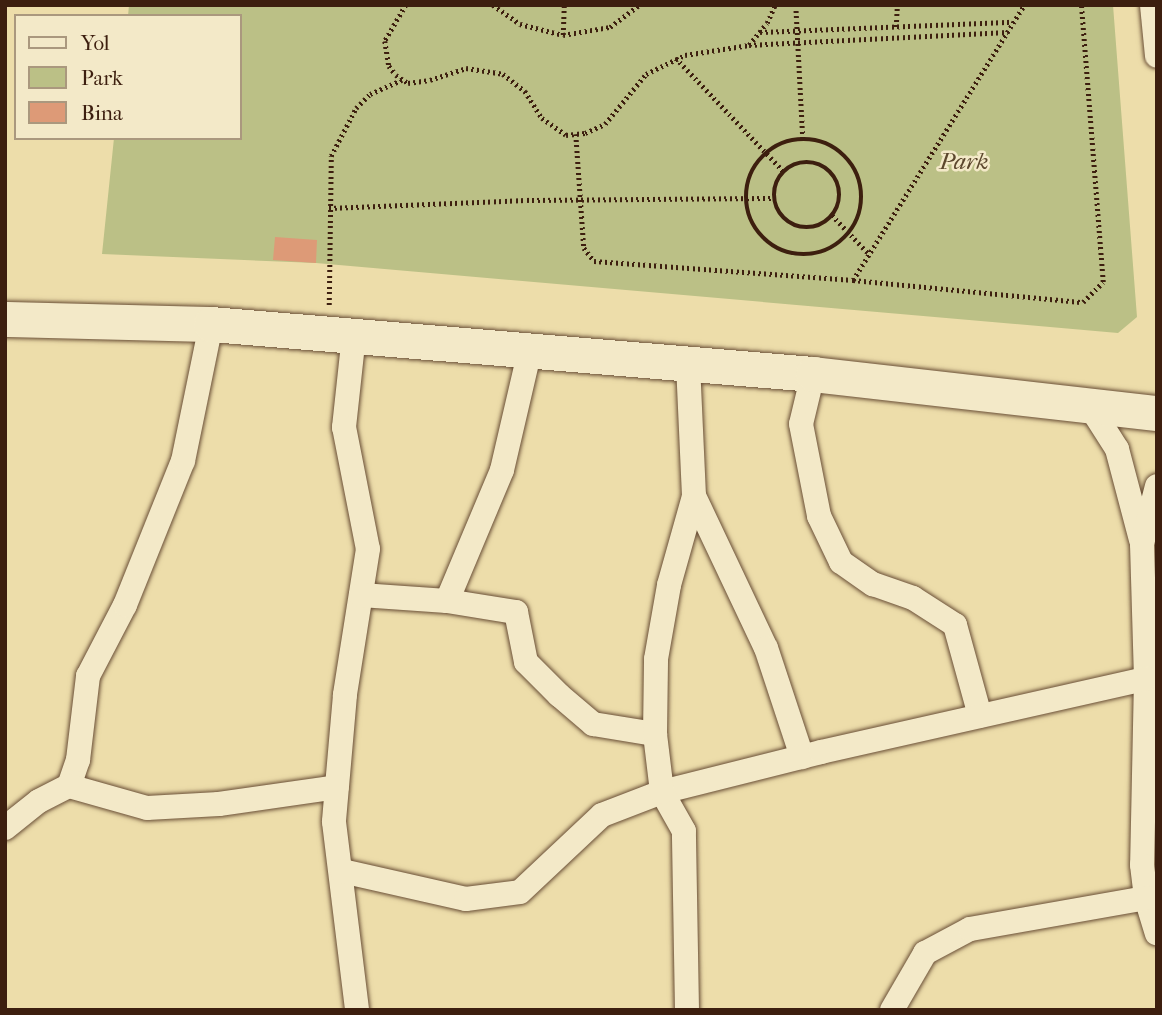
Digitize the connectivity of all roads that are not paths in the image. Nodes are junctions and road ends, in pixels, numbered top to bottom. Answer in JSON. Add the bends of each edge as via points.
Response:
{"nodes":[{"id":1,"x":1154,"y":10,"type":"edge"},
{"id":2,"x":1157,"y":56,"type":"edge"},
{"id":3,"x":5,"y":319,"type":"edge"},
{"id":4,"x":211,"y":324,"type":"junction"},
{"id":5,"x":342,"y":335,"type":"junction"},
{"id":6,"x":530,"y":350,"type":"junction"},
{"id":7,"x":688,"y":363,"type":"junction"},
{"id":8,"x":813,"y":374,"type":"junction"},
{"id":9,"x":1089,"y":405,"type":"junction"},
{"id":10,"x":1157,"y":413,"type":"edge"},
{"id":11,"x":1157,"y":486,"type":"edge"},
{"id":12,"x":694,"y":496,"type":"junction"},
{"id":13,"x":1142,"y":544,"type":"junction"},
{"id":14,"x":361,"y":594,"type":"junction"},
{"id":15,"x":447,"y":601,"type":"junction"},
{"id":16,"x":1146,"y":678,"type":"junction"},
{"id":17,"x":980,"y":716,"type":"junction"},
{"id":18,"x":655,"y":734,"type":"junction"},
{"id":19,"x":802,"y":757,"type":"junction"},
{"id":20,"x":69,"y":786,"type":"junction"},
{"id":21,"x":337,"y":787,"type":"junction"},
{"id":22,"x":662,"y":792,"type":"junction"},
{"id":23,"x":5,"y":828,"type":"edge"},
{"id":24,"x":342,"y":871,"type":"junction"},
{"id":25,"x":1146,"y":898,"type":"junction"},
{"id":26,"x":1157,"y":933,"type":"edge"},
{"id":27,"x":358,"y":1010,"type":"edge"},
{"id":28,"x":687,"y":1010,"type":"edge"},
{"id":29,"x":892,"y":1010,"type":"edge"}],
"edges":[{"from":1,"to":2,"type":"street"},
{"from":3,"to":4,"type":"street"},
{"from":4,"to":5,"type":"street"},
{"from":4,"to":20,"type":"street","via":[[183,461],[125,605],[88,676],[78,760]]},
{"from":5,"to":6,"type":"street"},
{"from":5,"to":14,"type":"street","via":[[344,427],[368,549]]},
{"from":6,"to":7,"type":"street"},
{"from":6,"to":15,"type":"street","via":[[502,470]]},
{"from":7,"to":8,"type":"street"},
{"from":7,"to":12,"type":"street"},
{"from":8,"to":9,"type":"street"},
{"from":8,"to":17,"type":"street","via":[[801,424],[819,516],[841,562],[873,584],[913,598],[955,625]]},
{"from":9,"to":10,"type":"street"},
{"from":9,"to":13,"type":"street","via":[[1117,449]]},
{"from":11,"to":13,"type":"street"},
{"from":12,"to":18,"type":"street","via":[[669,585],[656,659]]},
{"from":12,"to":19,"type":"street","via":[[766,648]]},
{"from":13,"to":16,"type":"street"},
{"from":14,"to":15,"type":"street"},
{"from":14,"to":21,"type":"street"},
{"from":15,"to":18,"type":"street","via":[[516,612],[526,662],[559,695],[593,724]]},
{"from":16,"to":17,"type":"street"},
{"from":16,"to":25,"type":"street","via":[[1142,865]]},
{"from":17,"to":19,"type":"street"},
{"from":18,"to":22,"type":"street"},
{"from":19,"to":22,"type":"street"},
{"from":20,"to":21,"type":"street","via":[[147,808],[219,804]]},
{"from":20,"to":23,"type":"street"},
{"from":21,"to":24,"type":"street","via":[[334,822]]},
{"from":22,"to":24,"type":"street","via":[[602,814],[520,892],[466,898]]},
{"from":22,"to":28,"type":"street","via":[[684,831]]},
{"from":24,"to":27,"type":"street"},
{"from":25,"to":26,"type":"street"},
{"from":25,"to":29,"type":"street","via":[[970,929],[925,953]]}]}
